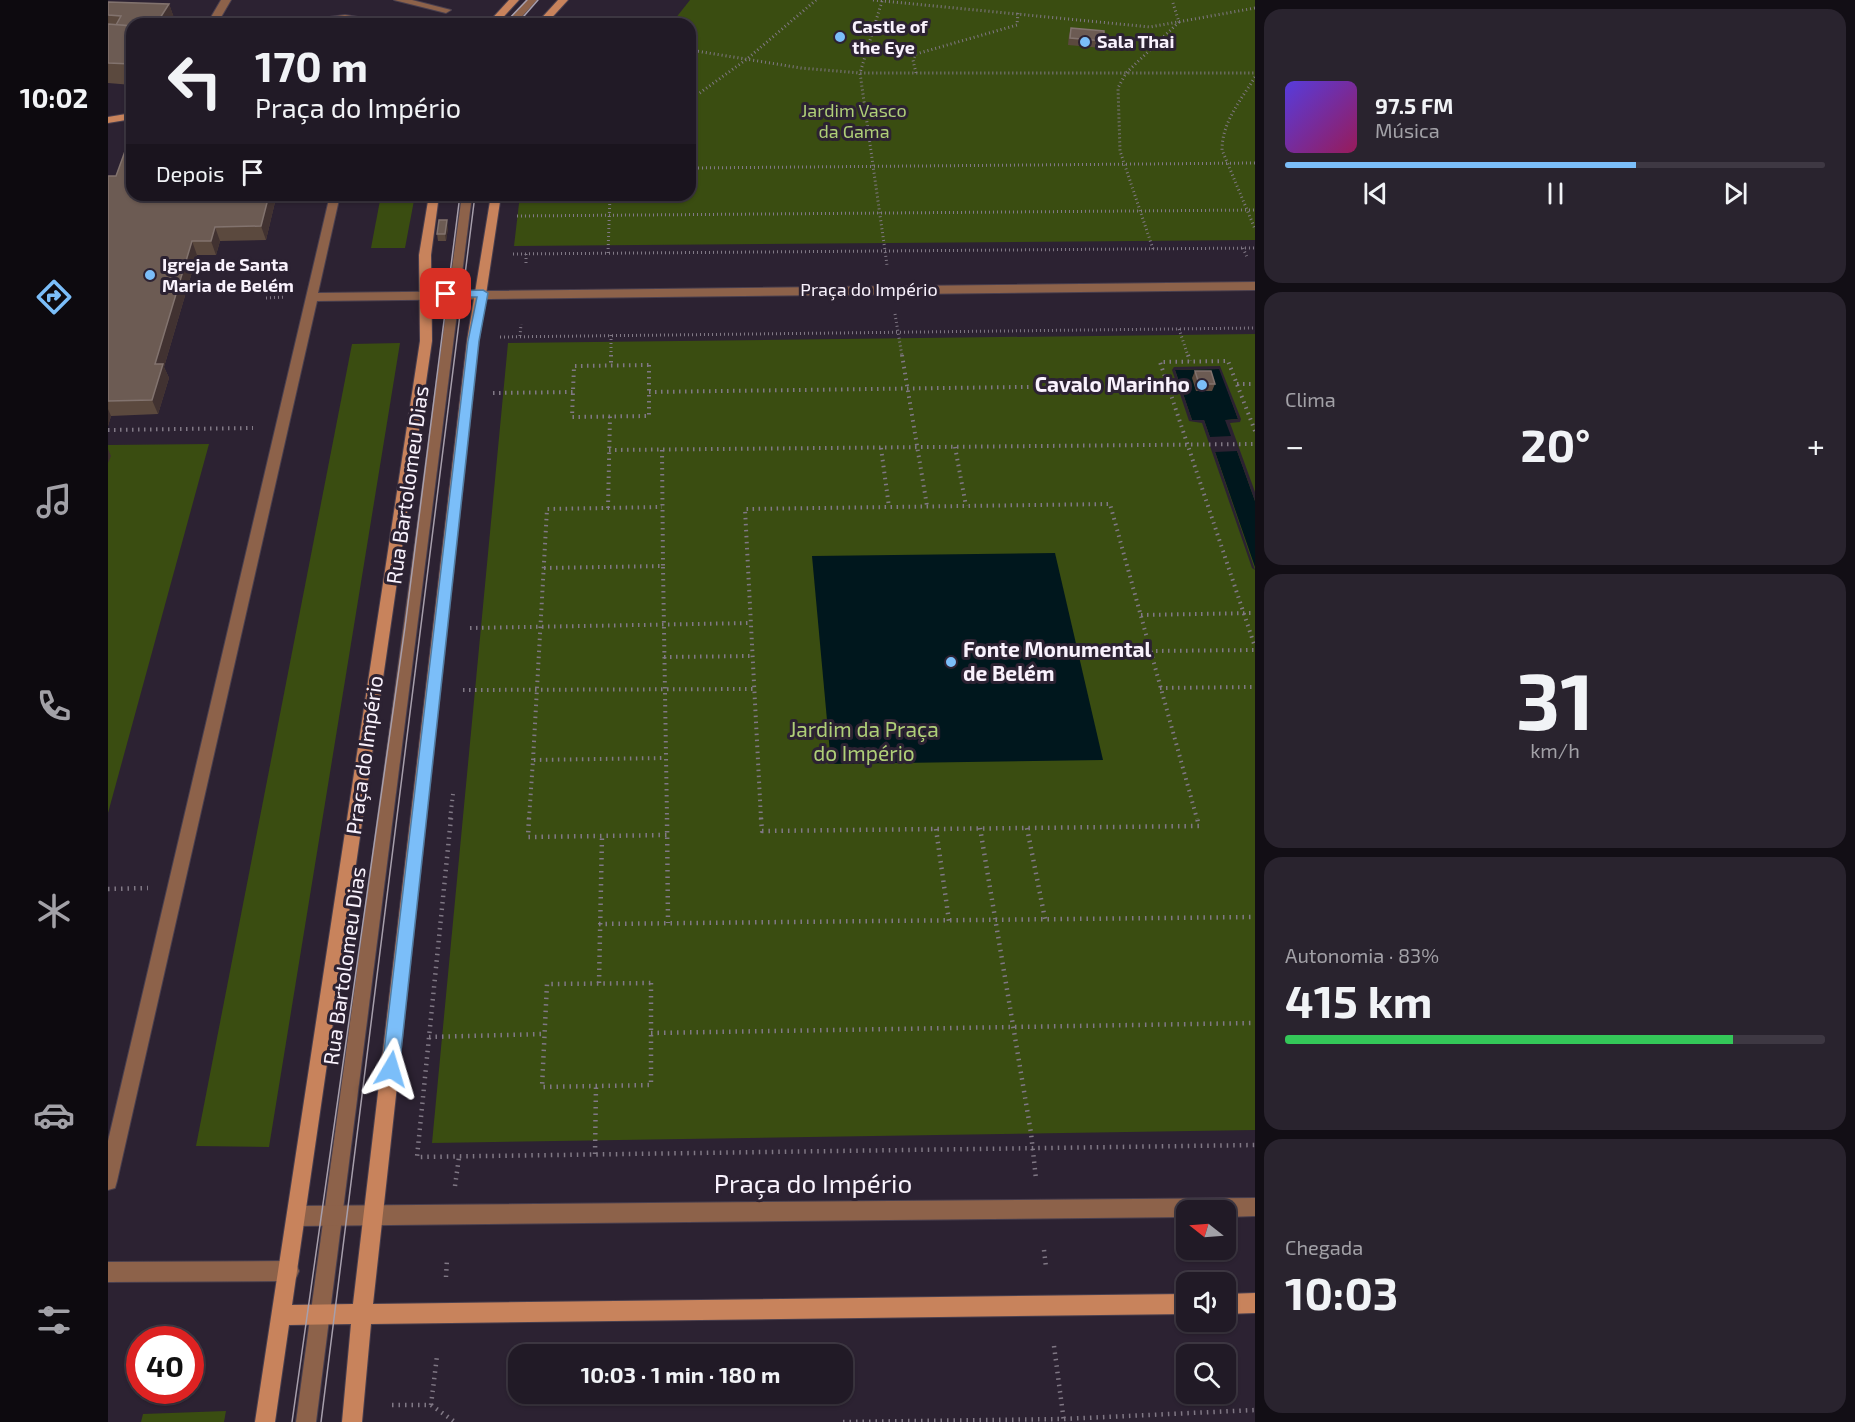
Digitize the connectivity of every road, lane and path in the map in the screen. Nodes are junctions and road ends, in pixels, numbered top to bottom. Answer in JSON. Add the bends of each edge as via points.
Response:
{"nodes":[{"id":1,"x":226,"y":0,"type":"edge"},
{"id":2,"x":399,"y":0,"type":"edge"},
{"id":3,"x":514,"y":0,"type":"edge"},
{"id":4,"x":563,"y":0,"type":"edge"},
{"id":5,"x":816,"y":0,"type":"edge"},
{"id":6,"x":873,"y":0,"type":"edge"},
{"id":7,"x":1172,"y":0,"type":"edge"},
{"id":8,"x":882,"y":1,"type":"edge"},
{"id":9,"x":529,"y":3,"type":"edge"},
{"id":10,"x":1255,"y":8,"type":"edge"},
{"id":11,"x":446,"y":10,"type":"dead end"},
{"id":12,"x":1018,"y":13,"type":"junction"},
{"id":13,"x":216,"y":18,"type":"edge"},
{"id":14,"x":498,"y":18,"type":"edge"},
{"id":15,"x":514,"y":18,"type":"edge"},
{"id":16,"x":546,"y":18,"type":"edge"},
{"id":17,"x":1179,"y":22,"type":"junction"},
{"id":18,"x":696,"y":51,"type":"edge"},
{"id":19,"x":747,"y":59,"type":"junction"},
{"id":20,"x":860,"y":72,"type":"junction"},
{"id":21,"x":916,"y":73,"type":"junction"},
{"id":22,"x":1126,"y":73,"type":"junction"},
{"id":23,"x":1255,"y":75,"type":"edge"},
{"id":24,"x":696,"y":96,"type":"edge"},
{"id":25,"x":126,"y":117,"type":"edge"},
{"id":26,"x":108,"y":120,"type":"edge"},
{"id":27,"x":1228,"y":163,"type":"junction"},
{"id":28,"x":1255,"y":163,"type":"edge"},
{"id":29,"x":1125,"y":164,"type":"junction"},
{"id":30,"x":872,"y":166,"type":"junction"},
{"id":31,"x":696,"y":168,"type":"edge"},
{"id":32,"x":333,"y":201,"type":"edge"},
{"id":33,"x":433,"y":201,"type":"edge"},
{"id":34,"x":466,"y":201,"type":"edge"},
{"id":35,"x":495,"y":201,"type":"edge"},
{"id":36,"x":610,"y":201,"type":"edge"},
{"id":37,"x":1247,"y":210,"type":"junction"},
{"id":38,"x":1255,"y":210,"type":"edge"},
{"id":39,"x":1140,"y":211,"type":"junction"},
{"id":40,"x":879,"y":213,"type":"junction"},
{"id":41,"x":609,"y":215,"type":"junction"},
{"id":42,"x":511,"y":216,"type":"dead end"},
{"id":43,"x":1255,"y":229,"type":"edge"},
{"id":44,"x":1243,"y":248,"type":"junction"},
{"id":45,"x":1255,"y":248,"type":"edge"},
{"id":46,"x":1152,"y":249,"type":"junction"},
{"id":47,"x":884,"y":251,"type":"junction"},
{"id":48,"x":608,"y":253,"type":"junction"},
{"id":49,"x":506,"y":254,"type":"dead end"},
{"id":50,"x":526,"y":254,"type":"junction"},
{"id":51,"x":1247,"y":257,"type":"dead end"},
{"id":52,"x":526,"y":263,"type":"dead end"},
{"id":53,"x":1255,"y":286,"type":"edge"},
{"id":54,"x":483,"y":293,"type":"junction"},
{"id":55,"x":424,"y":294,"type":"junction"},
{"id":56,"x":454,"y":294,"type":"junction"},
{"id":57,"x":311,"y":297,"type":"junction"},
{"id":58,"x":521,"y":324,"type":"dead end"},
{"id":59,"x":1255,"y":328,"type":"edge"},
{"id":60,"x":1179,"y":329,"type":"junction"},
{"id":61,"x":611,"y":335,"type":"junction"},
{"id":62,"x":520,"y":336,"type":"junction"},
{"id":63,"x":499,"y":337,"type":"dead end"},
{"id":64,"x":899,"y":338,"type":"dead end"},
{"id":65,"x":1191,"y":361,"type":"junction"},
{"id":66,"x":611,"y":366,"type":"junction"},
{"id":67,"x":1237,"y":384,"type":"junction"},
{"id":68,"x":1255,"y":384,"type":"edge"},
{"id":69,"x":1168,"y":385,"type":"junction"},
{"id":70,"x":908,"y":388,"type":"junction"},
{"id":71,"x":573,"y":392,"type":"junction"},
{"id":72,"x":649,"y":392,"type":"junction"},
{"id":73,"x":493,"y":393,"type":"dead end"},
{"id":74,"x":610,"y":416,"type":"junction"},
{"id":75,"x":281,"y":428,"type":"junction"},
{"id":76,"x":108,"y":430,"type":"edge"},
{"id":77,"x":1255,"y":431,"type":"edge"},
{"id":78,"x":1188,"y":444,"type":"junction"},
{"id":79,"x":1255,"y":444,"type":"edge"},
{"id":80,"x":917,"y":447,"type":"junction"},
{"id":81,"x":955,"y":447,"type":"junction"},
{"id":82,"x":880,"y":448,"type":"junction"},
{"id":83,"x":609,"y":450,"type":"junction"},
{"id":84,"x":662,"y":450,"type":"junction"},
{"id":85,"x":927,"y":506,"type":"junction"},
{"id":86,"x":966,"y":506,"type":"junction"},
{"id":87,"x":662,"y":507,"type":"junction"},
{"id":88,"x":889,"y":507,"type":"junction"},
{"id":89,"x":608,"y":508,"type":"junction"},
{"id":90,"x":663,"y":566,"type":"junction"},
{"id":91,"x":544,"y":568,"type":"junction"},
{"id":92,"x":1244,"y":613,"type":"junction"},
{"id":93,"x":1255,"y":613,"type":"edge"},
{"id":94,"x":1141,"y":615,"type":"junction"},
{"id":95,"x":751,"y":623,"type":"junction"},
{"id":96,"x":664,"y":625,"type":"junction"},
{"id":97,"x":541,"y":627,"type":"junction"},
{"id":98,"x":470,"y":628,"type":"dead end"},
{"id":99,"x":1255,"y":649,"type":"edge"},
{"id":100,"x":1150,"y":651,"type":"junction"},
{"id":101,"x":753,"y":656,"type":"junction"},
{"id":102,"x":664,"y":657,"type":"junction"},
{"id":103,"x":1255,"y":687,"type":"edge"},
{"id":104,"x":1160,"y":688,"type":"junction"},
{"id":105,"x":755,"y":689,"type":"junction"},
{"id":106,"x":463,"y":690,"type":"dead end"},
{"id":107,"x":536,"y":690,"type":"junction"},
{"id":108,"x":664,"y":690,"type":"junction"},
{"id":109,"x":665,"y":758,"type":"junction"},
{"id":110,"x":533,"y":760,"type":"junction"},
{"id":111,"x":981,"y":828,"type":"junction"},
{"id":112,"x":1027,"y":828,"type":"junction"},
{"id":113,"x":936,"y":829,"type":"junction"},
{"id":114,"x":667,"y":835,"type":"junction"},
{"id":115,"x":602,"y":836,"type":"junction"},
{"id":116,"x":175,"y":888,"type":"junction"},
{"id":117,"x":108,"y":890,"type":"edge"},
{"id":118,"x":1255,"y":917,"type":"edge"},
{"id":119,"x":1045,"y":919,"type":"junction"},
{"id":120,"x":995,"y":920,"type":"junction"},
{"id":121,"x":949,"y":921,"type":"junction"},
{"id":122,"x":599,"y":924,"type":"junction"},
{"id":123,"x":668,"y":924,"type":"junction"},
{"id":124,"x":599,"y":984,"type":"junction"},
{"id":125,"x":1255,"y":1023,"type":"edge"},
{"id":126,"x":1013,"y":1027,"type":"junction"},
{"id":127,"x":651,"y":1033,"type":"junction"},
{"id":128,"x":544,"y":1034,"type":"junction"},
{"id":129,"x":429,"y":1037,"type":"dead end"},
{"id":130,"x":596,"y":1086,"type":"junction"},
{"id":131,"x":1255,"y":1145,"type":"edge"},
{"id":132,"x":1033,"y":1149,"type":"junction"},
{"id":133,"x":595,"y":1154,"type":"junction"},
{"id":134,"x":417,"y":1157,"type":"dead end"},
{"id":135,"x":459,"y":1157,"type":"junction"},
{"id":136,"x":1036,"y":1179,"type":"dead end"},
{"id":137,"x":108,"y":1181,"type":"edge"},
{"id":138,"x":455,"y":1189,"type":"dead end"},
{"id":139,"x":1255,"y":1207,"type":"edge"},
{"id":140,"x":334,"y":1214,"type":"junction"},
{"id":141,"x":372,"y":1214,"type":"junction"},
{"id":142,"x":297,"y":1216,"type":"junction"},
{"id":143,"x":1044,"y":1250,"type":"dead end"},
{"id":144,"x":447,"y":1259,"type":"dead end"},
{"id":145,"x":1046,"y":1267,"type":"dead end"},
{"id":146,"x":289,"y":1270,"type":"junction"},
{"id":147,"x":108,"y":1272,"type":"edge"},
{"id":148,"x":446,"y":1277,"type":"dead end"},
{"id":149,"x":1255,"y":1303,"type":"edge"},
{"id":150,"x":1176,"y":1304,"type":"edge"},
{"id":151,"x":1236,"y":1304,"type":"edge"},
{"id":152,"x":321,"y":1314,"type":"junction"},
{"id":153,"x":362,"y":1314,"type":"junction"},
{"id":154,"x":282,"y":1315,"type":"junction"},
{"id":155,"x":1054,"y":1346,"type":"dead end"},
{"id":156,"x":437,"y":1356,"type":"dead end"},
{"id":157,"x":392,"y":1405,"type":"dead end"},
{"id":158,"x":431,"y":1405,"type":"junction"},
{"id":159,"x":1255,"y":1410,"type":"edge"},
{"id":160,"x":1063,"y":1420,"type":"edge"},
{"id":161,"x":265,"y":1422,"type":"edge"},
{"id":162,"x":306,"y":1422,"type":"edge"},
{"id":163,"x":352,"y":1422,"type":"edge"},
{"id":164,"x":455,"y":1422,"type":"edge"},
{"id":165,"x":843,"y":1422,"type":"edge"}],
"edges":[{"from":1,"to":13,"type":"street"},
{"from":2,"to":11,"type":"street"},
{"from":3,"to":14,"type":"street"},
{"from":4,"to":16,"type":"street"},
{"from":5,"to":19,"type":"path"},
{"from":6,"to":8,"type":"path"},
{"from":7,"to":17,"type":"path"},
{"from":8,"to":12,"type":"path"},
{"from":8,"to":20,"type":"path"},
{"from":9,"to":15,"type":"street"},
{"from":10,"to":17,"type":"path"},
{"from":12,"to":17,"type":"path","via":[[1150,27]]},
{"from":12,"to":21,"type":"path","via":[[1017,25],[916,54]]},
{"from":17,"to":22,"type":"path"},
{"from":18,"to":19,"type":"path"},
{"from":19,"to":20,"type":"path"},
{"from":19,"to":24,"type":"path"},
{"from":20,"to":21,"type":"path"},
{"from":20,"to":30,"type":"path"},
{"from":21,"to":22,"type":"path"},
{"from":22,"to":23,"type":"path"},
{"from":22,"to":29,"type":"path","via":[[1118,88],[1120,151]]},
{"from":23,"to":27,"type":"path","via":[[1224,129],[1221,140]]},
{"from":25,"to":26,"type":"street"},
{"from":27,"to":28,"type":"path"},
{"from":27,"to":29,"type":"path"},
{"from":27,"to":37,"type":"path"},
{"from":29,"to":30,"type":"path"},
{"from":29,"to":39,"type":"path"},
{"from":30,"to":31,"type":"path"},
{"from":30,"to":40,"type":"path"},
{"from":32,"to":57,"type":"street"},
{"from":33,"to":55,"type":"street","name":"Praça do Império","via":[[424,255]]},
{"from":34,"to":56,"type":"street","name":"Rua Bartolomeu Dias"},
{"from":35,"to":54,"type":"street"},
{"from":36,"to":41,"type":"path"},
{"from":37,"to":38,"type":"path"},
{"from":37,"to":39,"type":"path"},
{"from":37,"to":43,"type":"path"},
{"from":39,"to":40,"type":"path"},
{"from":39,"to":46,"type":"path"},
{"from":40,"to":41,"type":"path"},
{"from":40,"to":47,"type":"path"},
{"from":41,"to":42,"type":"path"},
{"from":41,"to":48,"type":"path"},
{"from":44,"to":45,"type":"path"},
{"from":44,"to":46,"type":"path"},
{"from":44,"to":51,"type":"path"},
{"from":46,"to":47,"type":"path"},
{"from":47,"to":48,"type":"path"},
{"from":48,"to":50,"type":"path"},
{"from":49,"to":50,"type":"path"},
{"from":50,"to":52,"type":"path"},
{"from":53,"to":54,"type":"street","name":"Praça do Império"},
{"from":54,"to":56,"type":"street","name":"Praça do Império"},
{"from":54,"to":141,"type":"street","via":[[474,341]]},
{"from":55,"to":56,"type":"street","name":"Praça do Império"},
{"from":55,"to":57,"type":"street","name":"Praça do Império"},
{"from":55,"to":142,"type":"street","name":"Praça do Império","via":[[426,341]]},
{"from":56,"to":140,"type":"street","name":"Rua Bartolomeu Dias"},
{"from":57,"to":75,"type":"street"},
{"from":58,"to":62,"type":"path"},
{"from":59,"to":60,"type":"path"},
{"from":60,"to":61,"type":"path"},
{"from":60,"to":65,"type":"path"},
{"from":61,"to":62,"type":"path"},
{"from":61,"to":66,"type":"path"},
{"from":62,"to":63,"type":"path"},
{"from":64,"to":70,"type":"path"},
{"from":65,"to":67,"type":"path","via":[[1228,361]]},
{"from":65,"to":69,"type":"path","via":[[1160,362]]},
{"from":66,"to":71,"type":"path","via":[[574,366]]},
{"from":66,"to":72,"type":"path","via":[[649,365]]},
{"from":67,"to":68,"type":"path"},
{"from":67,"to":77,"type":"path"},
{"from":69,"to":70,"type":"path"},
{"from":69,"to":78,"type":"path"},
{"from":70,"to":72,"type":"path"},
{"from":70,"to":80,"type":"path"},
{"from":71,"to":73,"type":"path"},
{"from":71,"to":74,"type":"path","via":[[572,417]]},
{"from":72,"to":74,"type":"path","via":[[649,416]]},
{"from":74,"to":83,"type":"path"},
{"from":75,"to":76,"type":"path"},
{"from":75,"to":116,"type":"street"},
{"from":78,"to":79,"type":"path"},
{"from":78,"to":81,"type":"path"},
{"from":78,"to":92,"type":"path"},
{"from":80,"to":81,"type":"path"},
{"from":80,"to":82,"type":"path"},
{"from":80,"to":85,"type":"path"},
{"from":81,"to":86,"type":"path"},
{"from":82,"to":84,"type":"path"},
{"from":82,"to":88,"type":"path"},
{"from":83,"to":84,"type":"path"},
{"from":83,"to":89,"type":"path"},
{"from":84,"to":87,"type":"path"},
{"from":85,"to":86,"type":"path"},
{"from":85,"to":88,"type":"path"},
{"from":86,"to":94,"type":"path","via":[[1110,504]]},
{"from":87,"to":89,"type":"path"},
{"from":87,"to":90,"type":"path"},
{"from":88,"to":95,"type":"path","via":[[745,508]]},
{"from":89,"to":91,"type":"path","via":[[548,508]]},
{"from":90,"to":91,"type":"path"},
{"from":90,"to":96,"type":"path"},
{"from":91,"to":97,"type":"path"},
{"from":92,"to":93,"type":"path"},
{"from":92,"to":94,"type":"path"},
{"from":92,"to":99,"type":"path"},
{"from":94,"to":100,"type":"path"},
{"from":95,"to":96,"type":"path"},
{"from":95,"to":101,"type":"path"},
{"from":96,"to":97,"type":"path"},
{"from":96,"to":102,"type":"path"},
{"from":97,"to":98,"type":"path"},
{"from":97,"to":107,"type":"path"},
{"from":99,"to":100,"type":"path"},
{"from":100,"to":104,"type":"path"},
{"from":101,"to":102,"type":"path"},
{"from":101,"to":105,"type":"path"},
{"from":102,"to":108,"type":"path"},
{"from":103,"to":104,"type":"path"},
{"from":104,"to":112,"type":"path","via":[[1199,826]]},
{"from":105,"to":108,"type":"path"},
{"from":105,"to":113,"type":"path","via":[[762,831]]},
{"from":106,"to":107,"type":"path"},
{"from":107,"to":108,"type":"path"},
{"from":107,"to":110,"type":"path"},
{"from":108,"to":109,"type":"path"},
{"from":109,"to":110,"type":"path"},
{"from":109,"to":114,"type":"path"},
{"from":110,"to":115,"type":"path","via":[[528,837]]},
{"from":111,"to":112,"type":"path"},
{"from":111,"to":113,"type":"path"},
{"from":111,"to":120,"type":"path"},
{"from":112,"to":119,"type":"path"},
{"from":113,"to":121,"type":"path"},
{"from":114,"to":115,"type":"path"},
{"from":114,"to":123,"type":"path"},
{"from":115,"to":122,"type":"path"},
{"from":116,"to":117,"type":"path"},
{"from":116,"to":137,"type":"street"},
{"from":118,"to":119,"type":"path"},
{"from":119,"to":120,"type":"path"},
{"from":120,"to":121,"type":"path"},
{"from":120,"to":126,"type":"path"},
{"from":121,"to":123,"type":"path"},
{"from":122,"to":123,"type":"path"},
{"from":122,"to":124,"type":"path"},
{"from":124,"to":127,"type":"path","via":[[651,983]]},
{"from":124,"to":128,"type":"path","via":[[547,984]]},
{"from":125,"to":126,"type":"path"},
{"from":126,"to":127,"type":"path"},
{"from":126,"to":132,"type":"path"},
{"from":127,"to":130,"type":"path","via":[[651,1085]]},
{"from":128,"to":129,"type":"path"},
{"from":128,"to":130,"type":"path","via":[[542,1087]]},
{"from":130,"to":133,"type":"path"},
{"from":131,"to":132,"type":"path"},
{"from":132,"to":133,"type":"path"},
{"from":132,"to":136,"type":"path"},
{"from":133,"to":135,"type":"path"},
{"from":134,"to":135,"type":"path"},
{"from":135,"to":138,"type":"path"},
{"from":139,"to":141,"type":"street","name":"Praça do Império"},
{"from":140,"to":141,"type":"street","name":"Praça do Império"},
{"from":140,"to":142,"type":"street","name":"Praça do Império"},
{"from":140,"to":152,"type":"street","name":"Rua Bartolomeu Dias"},
{"from":141,"to":153,"type":"street"},
{"from":142,"to":146,"type":"street","name":"Praça do Império"},
{"from":143,"to":145,"type":"path"},
{"from":144,"to":148,"type":"path"},
{"from":146,"to":147,"type":"street"},
{"from":146,"to":154,"type":"street","name":"Praça do Império"},
{"from":149,"to":151,"type":"street"},
{"from":150,"to":153,"type":"street"},
{"from":152,"to":153,"type":"street"},
{"from":152,"to":154,"type":"street"},
{"from":152,"to":162,"type":"street","name":"Rua Bartolomeu Dias"},
{"from":153,"to":163,"type":"street"},
{"from":154,"to":161,"type":"street","name":"Praça do Império"},
{"from":155,"to":160,"type":"path"},
{"from":156,"to":158,"type":"path"},
{"from":157,"to":158,"type":"path"},
{"from":158,"to":164,"type":"path"},
{"from":159,"to":160,"type":"path"},
{"from":160,"to":165,"type":"path"}]}
